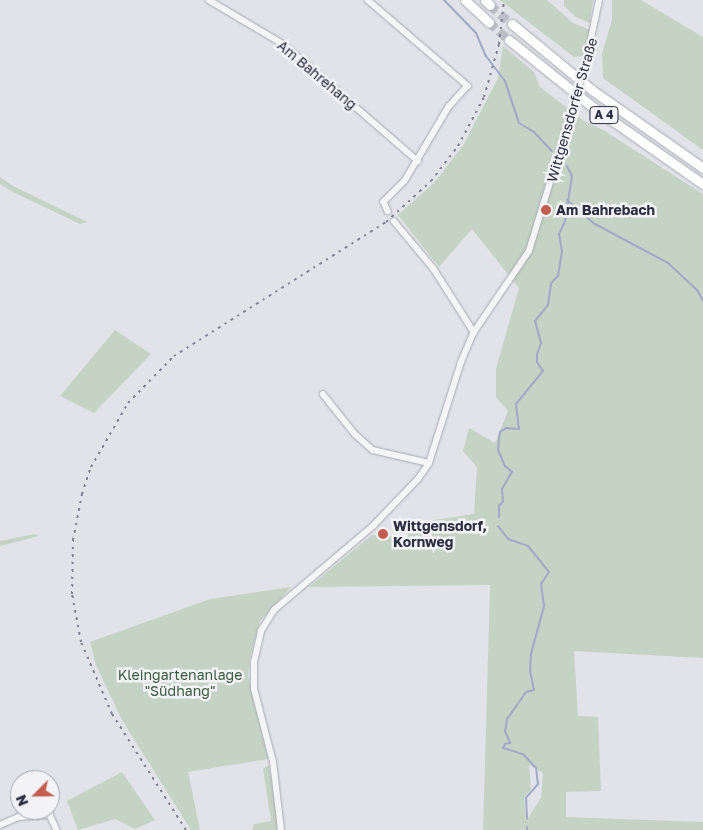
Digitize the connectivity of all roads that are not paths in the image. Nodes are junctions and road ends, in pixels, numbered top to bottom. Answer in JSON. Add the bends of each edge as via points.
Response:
{"nodes":[{"id":1,"x":209,"y":0,"type":"edge"},
{"id":2,"x":368,"y":0,"type":"edge"},
{"id":3,"x":465,"y":0,"type":"edge"},
{"id":4,"x":599,"y":0,"type":"edge"},
{"id":5,"x":489,"y":22,"type":"tunnel mouth"},
{"id":6,"x":512,"y":24,"type":"tunnel mouth"},
{"id":7,"x":510,"y":40,"type":"tunnel mouth"},
{"id":8,"x":418,"y":161,"type":"junction"},
{"id":9,"x":703,"y":168,"type":"edge"},
{"id":10,"x":703,"y":184,"type":"edge"},
{"id":11,"x":388,"y":211,"type":"dead end"},
{"id":12,"x":394,"y":221,"type":"dead end"},
{"id":13,"x":474,"y":332,"type":"junction"},
{"id":14,"x":324,"y":394,"type":"dead end"},
{"id":15,"x":429,"y":463,"type":"junction"},
{"id":16,"x":0,"y":825,"type":"edge"},
{"id":17,"x":57,"y":830,"type":"edge"},
{"id":18,"x":281,"y":830,"type":"edge"}],
"edges":[{"from":1,"to":8,"type":"street","name":"Am Bahrehang","via":[[283,44]]},
{"from":2,"to":8,"type":"street","via":[[468,86],[450,107]]},
{"from":3,"to":5,"type":"highway"},
{"from":4,"to":13,"type":"street","name":"Wittgensdorfer Straße","bridge":true,"via":[[588,58],[529,251]]},
{"from":6,"to":9,"type":"highway","number":"A 4","via":[[592,90]]},
{"from":7,"to":10,"type":"highway","number":"A 4","via":[[590,105]]},
{"from":8,"to":11,"type":"street","via":[[405,181],[384,202]]},
{"from":12,"to":13,"type":"street","via":[[434,269]]},
{"from":13,"to":15,"type":"street","name":"Wittgensdorfer Straße","via":[[460,362]]},
{"from":14,"to":15,"type":"street","via":[[355,434],[373,450]]},
{"from":15,"to":18,"type":"street","name":"Wittgensdorfer Straße","via":[[391,507],[342,554],[274,610],[261,631],[254,662],[254,689],[273,762]]},
{"from":16,"to":17,"type":"street","via":[[19,816],[50,815]]}]}
